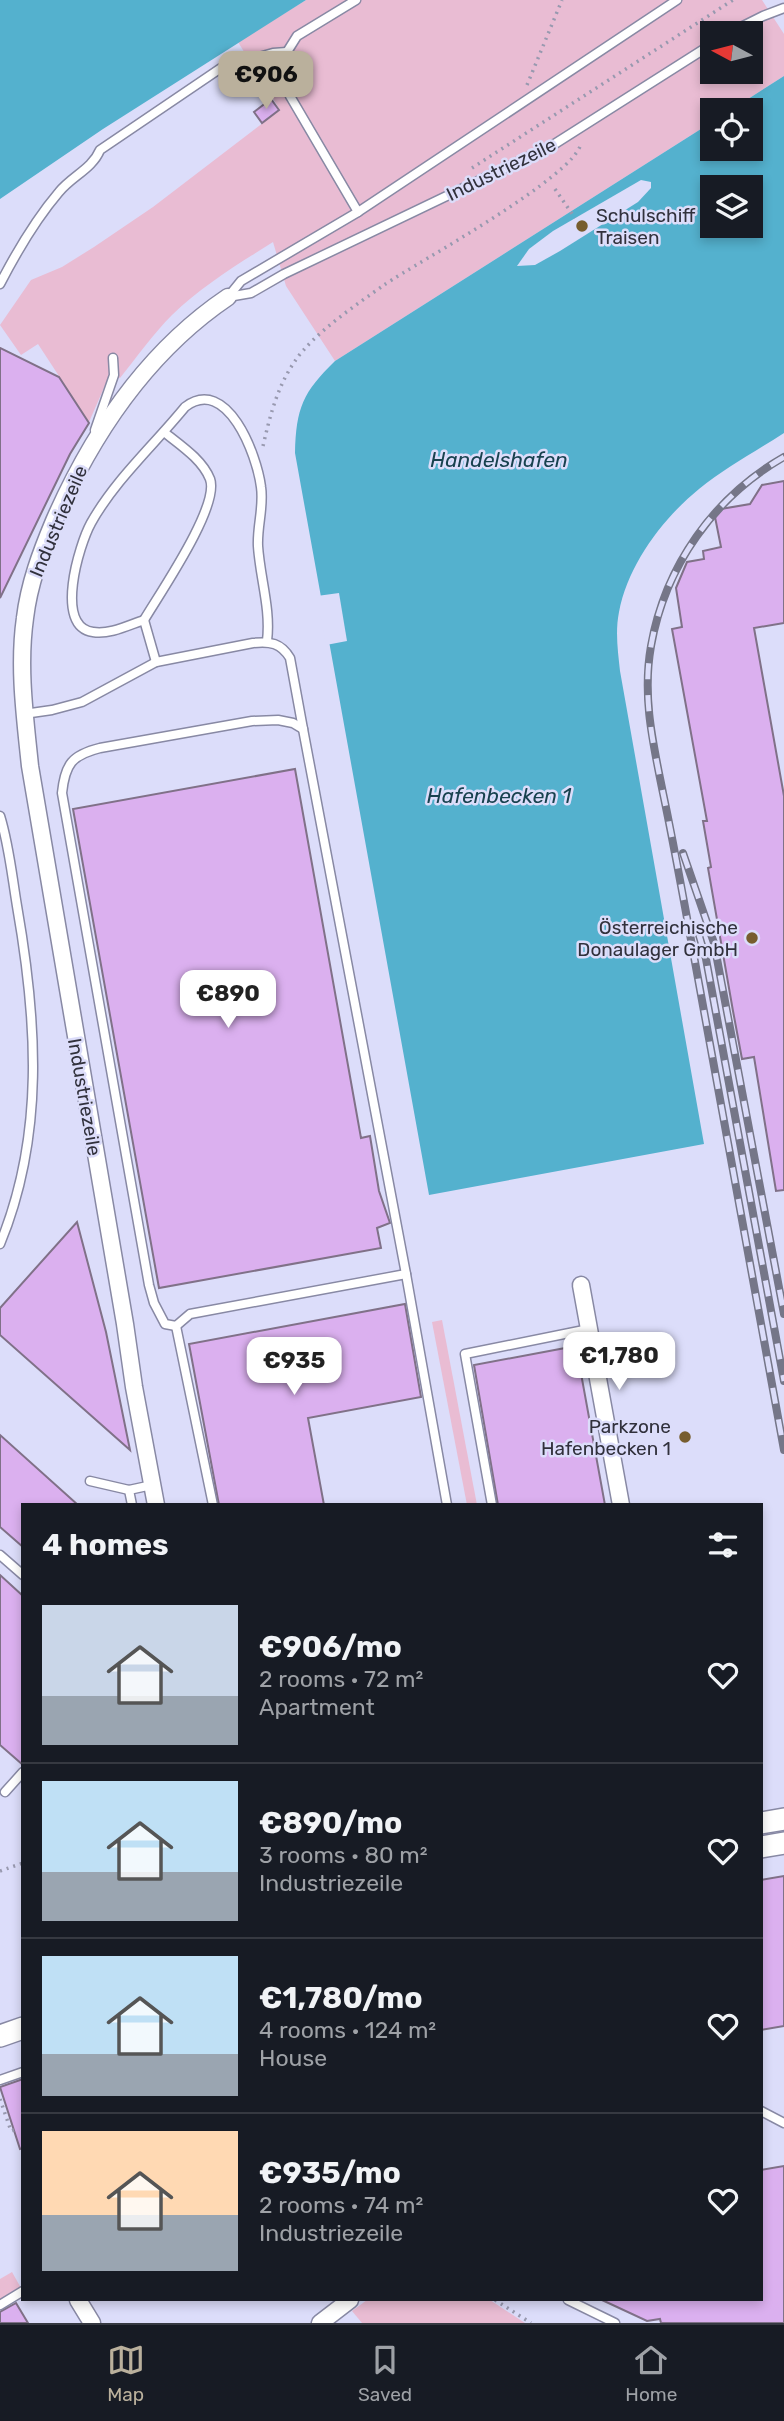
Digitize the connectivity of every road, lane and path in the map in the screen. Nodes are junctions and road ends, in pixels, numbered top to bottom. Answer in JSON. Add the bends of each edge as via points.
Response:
{"nodes":[{"id":1,"x":356,"y":0,"type":"edge"},
{"id":2,"x":562,"y":0,"type":"edge"},
{"id":3,"x":677,"y":0,"type":"edge"},
{"id":4,"x":733,"y":0,"type":"edge"},
{"id":5,"x":784,"y":8,"type":"edge"},
{"id":6,"x":751,"y":21,"type":"edge"},
{"id":7,"x":287,"y":52,"type":"junction"},
{"id":8,"x":700,"y":52,"type":"edge"},
{"id":9,"x":516,"y":107,"type":"junction"},
{"id":10,"x":575,"y":132,"type":"junction"},
{"id":11,"x":467,"y":171,"type":"dead end"},
{"id":12,"x":555,"y":189,"type":"dead end"},
{"id":13,"x":358,"y":212,"type":"junction"},
{"id":14,"x":575,"y":218,"type":"dead end"},
{"id":15,"x":0,"y":284,"type":"edge"},
{"id":16,"x":228,"y":298,"type":"junction"},
{"id":17,"x":113,"y":358,"type":"dead end"},
{"id":18,"x":164,"y":432,"type":"junction"},
{"id":19,"x":87,"y":453,"type":"junction"},
{"id":20,"x":261,"y":457,"type":"dead end"},
{"id":21,"x":144,"y":620,"type":"junction"},
{"id":22,"x":267,"y":641,"type":"junction"},
{"id":23,"x":156,"y":662,"type":"junction"},
{"id":24,"x":24,"y":714,"type":"junction"},
{"id":25,"x":303,"y":729,"type":"junction"},
{"id":26,"x":0,"y":816,"type":"edge"},
{"id":27,"x":0,"y":1244,"type":"edge"},
{"id":28,"x":406,"y":1273,"type":"junction"},
{"id":29,"x":581,"y":1285,"type":"dead end"},
{"id":30,"x":176,"y":1326,"type":"junction"},
{"id":31,"x":589,"y":1329,"type":"junction"},
{"id":32,"x":90,"y":1481,"type":"dead end"},
{"id":33,"x":152,"y":1485,"type":"junction"},
{"id":34,"x":129,"y":1490,"type":"junction"},
{"id":35,"x":132,"y":1503,"type":"edge"},
{"id":36,"x":156,"y":1503,"type":"edge"},
{"id":37,"x":213,"y":1503,"type":"edge"},
{"id":38,"x":447,"y":1503,"type":"edge"},
{"id":39,"x":492,"y":1503,"type":"edge"},
{"id":40,"x":621,"y":1503,"type":"edge"},
{"id":41,"x":0,"y":1555,"type":"edge"},
{"id":42,"x":21,"y":1573,"type":"edge"},
{"id":43,"x":21,"y":1774,"type":"edge"},
{"id":44,"x":5,"y":1792,"type":"dead end"},
{"id":45,"x":784,"y":1819,"type":"edge"},
{"id":46,"x":763,"y":1823,"type":"edge"},
{"id":47,"x":784,"y":1843,"type":"edge"},
{"id":48,"x":763,"y":1847,"type":"edge"},
{"id":49,"x":21,"y":1864,"type":"edge"},
{"id":50,"x":0,"y":1871,"type":"edge"},
{"id":51,"x":21,"y":2029,"type":"edge"},
{"id":52,"x":0,"y":2036,"type":"edge"},
{"id":53,"x":21,"y":2073,"type":"edge"},
{"id":54,"x":0,"y":2080,"type":"edge"},
{"id":55,"x":0,"y":2099,"type":"edge"},
{"id":56,"x":763,"y":2113,"type":"edge"},
{"id":57,"x":784,"y":2123,"type":"edge"},
{"id":58,"x":14,"y":2130,"type":"dead end"},
{"id":59,"x":21,"y":2292,"type":"edge"},
{"id":60,"x":79,"y":2301,"type":"edge"},
{"id":61,"x":349,"y":2301,"type":"edge"},
{"id":62,"x":497,"y":2301,"type":"edge"},
{"id":63,"x":570,"y":2301,"type":"edge"},
{"id":64,"x":0,"y":2305,"type":"edge"},
{"id":65,"x":92,"y":2323,"type":"edge"},
{"id":66,"x":320,"y":2323,"type":"edge"},
{"id":67,"x":530,"y":2323,"type":"edge"},
{"id":68,"x":615,"y":2323,"type":"edge"}],
"edges":[{"from":1,"to":7,"type":"lane","via":[[297,36]]},
{"from":2,"to":9,"type":"path"},
{"from":3,"to":9,"type":"lane"},
{"from":4,"to":11,"type":"path"},
{"from":5,"to":6,"type":"lane"},
{"from":7,"to":13,"type":"lane","via":[[290,96]]},
{"from":7,"to":15,"type":"lane","via":[[222,68],[100,150],[95,162],[59,192]]},
{"from":8,"to":10,"type":"lane","name":"Industriezeile"},
{"from":9,"to":13,"type":"lane"},
{"from":10,"to":16,"type":"lane","name":"Industriezeile","via":[[251,293]]},
{"from":10,"to":20,"type":"path","via":[[581,141],[575,157],[545,183],[384,285],[296,359],[273,406]]},
{"from":12,"to":14,"type":"path"},
{"from":13,"to":16,"type":"lane","via":[[242,281]]},
{"from":16,"to":19,"type":"street","name":"Industriezeile","via":[[193,324],[155,362]]},
{"from":17,"to":19,"type":"lane","via":[[114,375]]},
{"from":18,"to":21,"type":"lane","via":[[205,470],[211,495],[201,523]]},
{"from":18,"to":21,"type":"lane","via":[[90,524],[71,600],[76,623],[94,633]]},
{"from":18,"to":22,"type":"lane","via":[[192,401],[214,400],[234,416],[253,456],[261,487],[258,545]]},
{"from":19,"to":24,"type":"street","name":"Industriezeile","via":[[40,553],[29,594],[22,644]]},
{"from":21,"to":23,"type":"lane"},
{"from":22,"to":23,"type":"lane"},
{"from":22,"to":25,"type":"lane","via":[[285,650],[290,659]]},
{"from":23,"to":24,"type":"lane","via":[[82,702]]},
{"from":24,"to":33,"type":"street","name":"Industriezeile"},
{"from":25,"to":28,"type":"lane"},
{"from":25,"to":30,"type":"lane","via":[[278,720],[252,721],[100,748],[83,752],[64,774],[62,793],[149,1285],[165,1324]]},
{"from":26,"to":27,"type":"lane","via":[[27,977],[34,1075],[29,1139]]},
{"from":28,"to":30,"type":"lane","via":[[190,1314]]},
{"from":28,"to":38,"type":"lane"},
{"from":29,"to":31,"type":"street"},
{"from":30,"to":37,"type":"lane"},
{"from":31,"to":39,"type":"lane","via":[[465,1354]]},
{"from":31,"to":40,"type":"street"},
{"from":32,"to":34,"type":"lane"},
{"from":33,"to":34,"type":"lane"},
{"from":33,"to":36,"type":"street","name":"Industriezeile"},
{"from":34,"to":35,"type":"lane"},
{"from":41,"to":42,"type":"lane"},
{"from":43,"to":44,"type":"lane"},
{"from":45,"to":46,"type":"main road"},
{"from":47,"to":48,"type":"main road"},
{"from":49,"to":50,"type":"path"},
{"from":51,"to":52,"type":"main road"},
{"from":53,"to":54,"type":"lane"},
{"from":55,"to":58,"type":"path"},
{"from":56,"to":57,"type":"lane"},
{"from":59,"to":64,"type":"lane"},
{"from":60,"to":65,"type":"street"},
{"from":61,"to":66,"type":"street"},
{"from":62,"to":67,"type":"path"},
{"from":63,"to":68,"type":"lane"}]}
